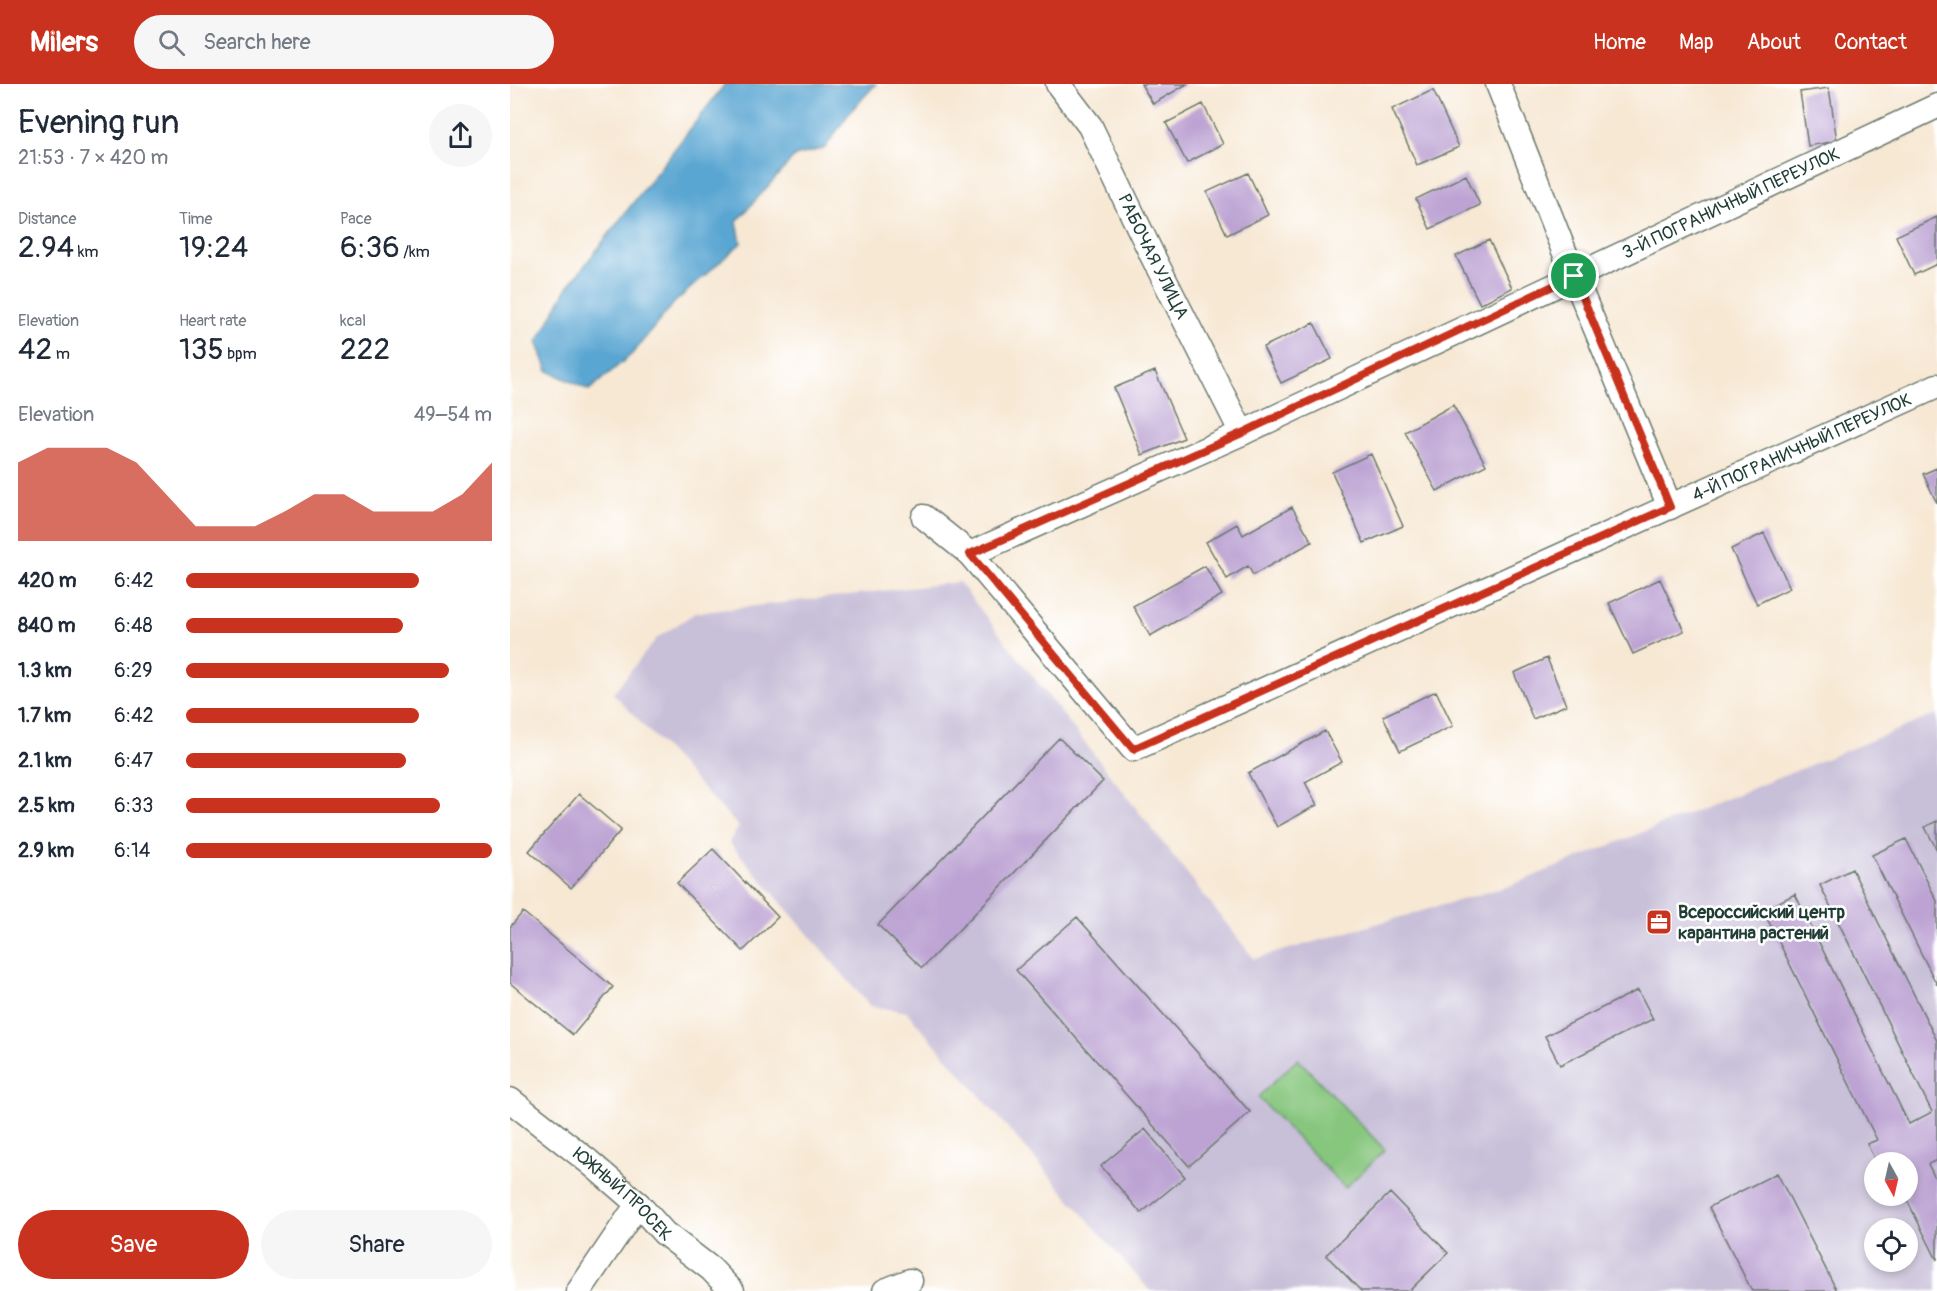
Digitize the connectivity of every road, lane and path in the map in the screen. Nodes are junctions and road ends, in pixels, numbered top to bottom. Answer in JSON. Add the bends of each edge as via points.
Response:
{"nodes":[{"id":1,"x":1058,"y":84,"type":"edge"},
{"id":2,"x":1498,"y":84,"type":"edge"},
{"id":3,"x":1937,"y":106,"type":"edge"},
{"id":4,"x":1574,"y":276,"type":"junction"},
{"id":5,"x":1937,"y":386,"type":"edge"},
{"id":6,"x":1242,"y":433,"type":"junction"},
{"id":7,"x":1670,"y":507,"type":"junction"},
{"id":8,"x":924,"y":517,"type":"dead end"},
{"id":9,"x":970,"y":554,"type":"junction"},
{"id":10,"x":510,"y":1100,"type":"edge"},
{"id":11,"x":638,"y":1204,"type":"junction"},
{"id":12,"x":910,"y":1281,"type":"dead end"},
{"id":13,"x":579,"y":1291,"type":"edge"},
{"id":14,"x":732,"y":1291,"type":"edge"},
{"id":15,"x":885,"y":1291,"type":"edge"}],
"edges":[{"from":1,"to":6,"type":"street","name":"РАБОЧАЯ УЛИЦА","via":[[1090,126]]},
{"from":2,"to":4,"type":"street"},
{"from":3,"to":4,"type":"street","name":"3-Й ПОГРАНИЧНЫЙ ПЕРЕУЛОК"},
{"from":4,"to":6,"type":"street","name":"3-Й ПОГРАНИЧНЫЙ ПЕРЕУЛОК"},
{"from":4,"to":7,"type":"street"},
{"from":5,"to":7,"type":"street","name":"4-Й ПОГРАНИЧНЫЙ ПЕРЕУЛОК"},
{"from":6,"to":9,"type":"street","name":"3-Й ПОГРАНИЧНЫЙ ПЕРЕУЛОК"},
{"from":7,"to":9,"type":"street","name":"4-Й ПОГРАНИЧНЫЙ ПЕРЕУЛОК","via":[[1133,749]]},
{"from":8,"to":9,"type":"street","name":"4-Й ПОГРАНИЧНЫЙ ПЕРЕУЛОК"},
{"from":10,"to":11,"type":"street","name":"ЮЖНЫЙ ПРОСЕК"},
{"from":11,"to":13,"type":"street"},
{"from":11,"to":14,"type":"street","name":"ЮЖНЫЙ ПРОСЕК","via":[[664,1233],[711,1269]]},
{"from":12,"to":15,"type":"street"}]}
